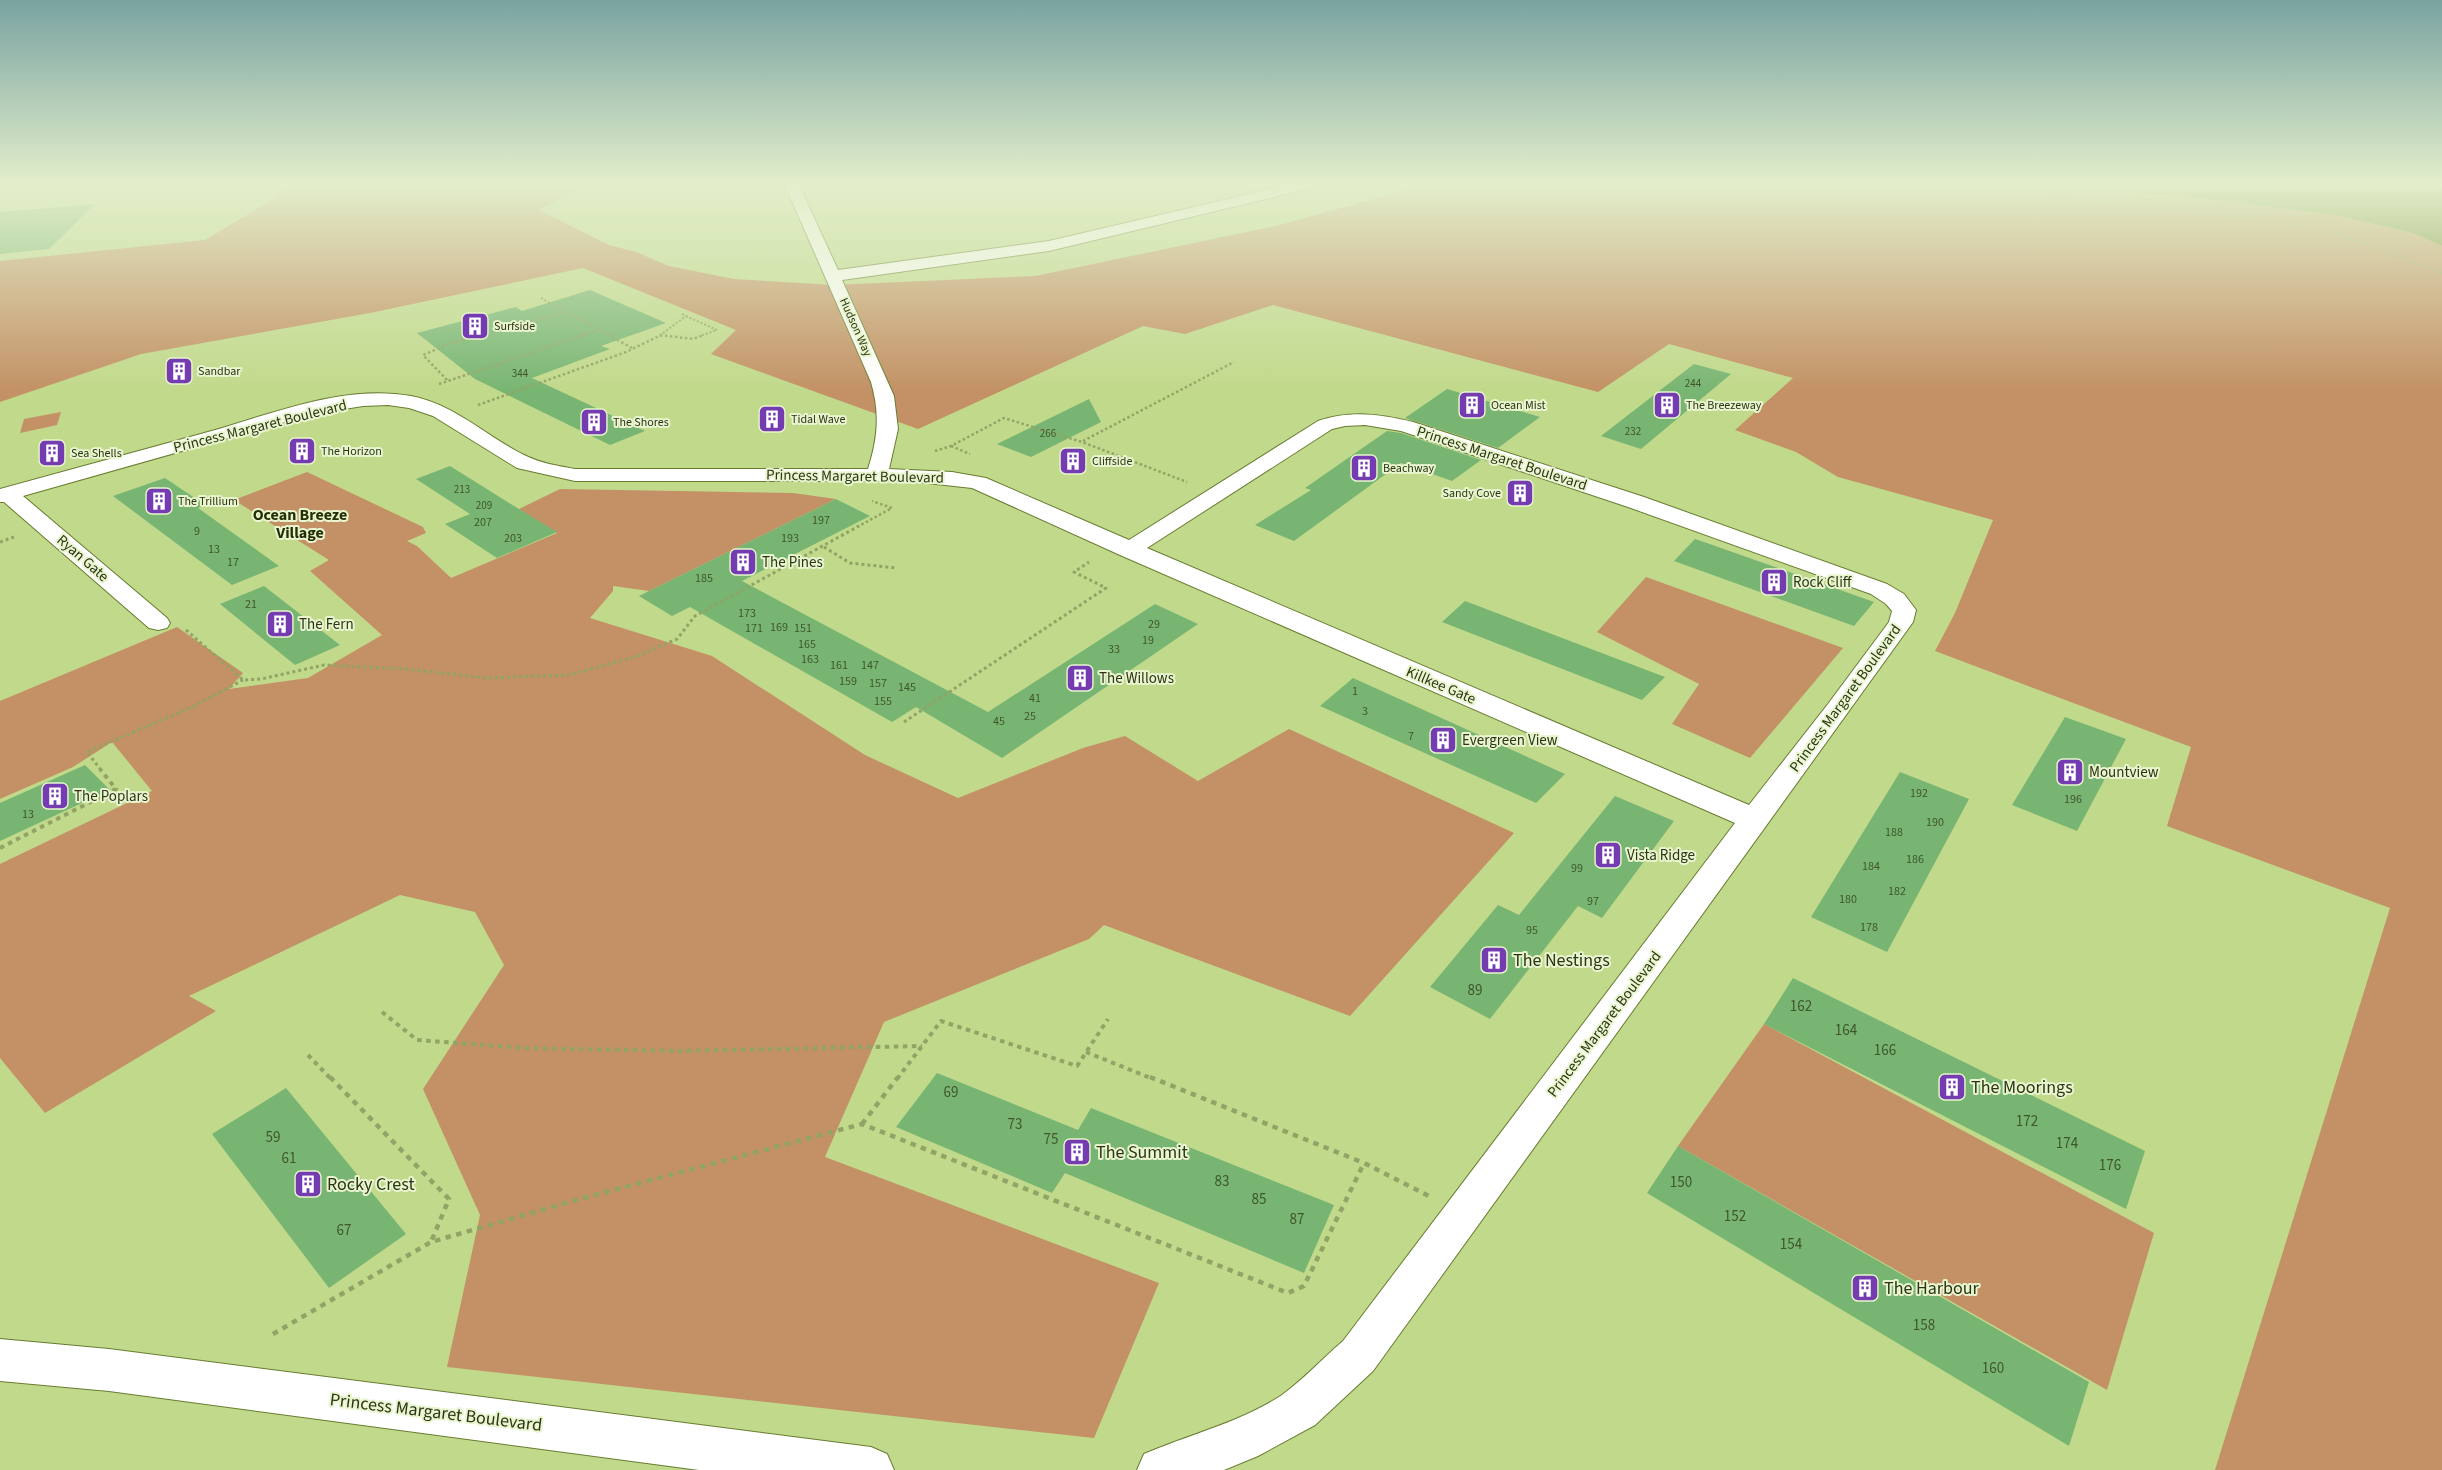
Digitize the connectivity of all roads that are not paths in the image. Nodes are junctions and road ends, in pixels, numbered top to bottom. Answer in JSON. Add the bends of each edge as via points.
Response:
{"nodes":[{"id":1,"x":823,"y":254,"type":"edge"},
{"id":2,"x":994,"y":254,"type":"edge"},
{"id":3,"x":833,"y":276,"type":"junction"},
{"id":4,"x":867,"y":475,"type":"junction"},
{"id":5,"x":4,"y":495,"type":"edge"},
{"id":6,"x":1128,"y":550,"type":"junction"},
{"id":7,"x":158,"y":623,"type":"dead end"},
{"id":8,"x":1754,"y":819,"type":"junction"},
{"id":9,"x":0,"y":1360,"type":"edge"},
{"id":10,"x":871,"y":1470,"type":"edge"},
{"id":11,"x":1160,"y":1470,"type":"edge"}],
"edges":[{"from":1,"to":3,"type":"street","name":"Hudson Way"},
{"from":2,"to":3,"type":"street"},
{"from":3,"to":4,"type":"street","name":"Hudson Way","via":[[888,406],[889,429]]},
{"from":4,"to":5,"type":"street","name":"Princess Margaret Boulevard","via":[[575,475],[542,470],[517,460],[466,427],[425,406],[410,402],[362,401],[296,414]]},
{"from":4,"to":6,"type":"street","name":"Princess Margaret Boulevard","via":[[952,478],[978,483]]},
{"from":5,"to":7,"type":"street","name":"Ryan Gate"},
{"from":6,"to":8,"type":"street","name":"Killkee Gate"},
{"from":6,"to":8,"type":"street","name":"Princess Margaret Boulevard","via":[[1325,425],[1340,420],[1372,420],[1406,426],[1636,502],[1889,594],[1904,610],[1901,622]]},
{"from":8,"to":11,"type":"street","name":"Princess Margaret Boulevard","via":[[1363,1350],[1316,1396],[1289,1416],[1260,1432]]},
{"from":9,"to":10,"type":"street","name":"Princess Margaret Boulevard","via":[[118,1371]]}]}
